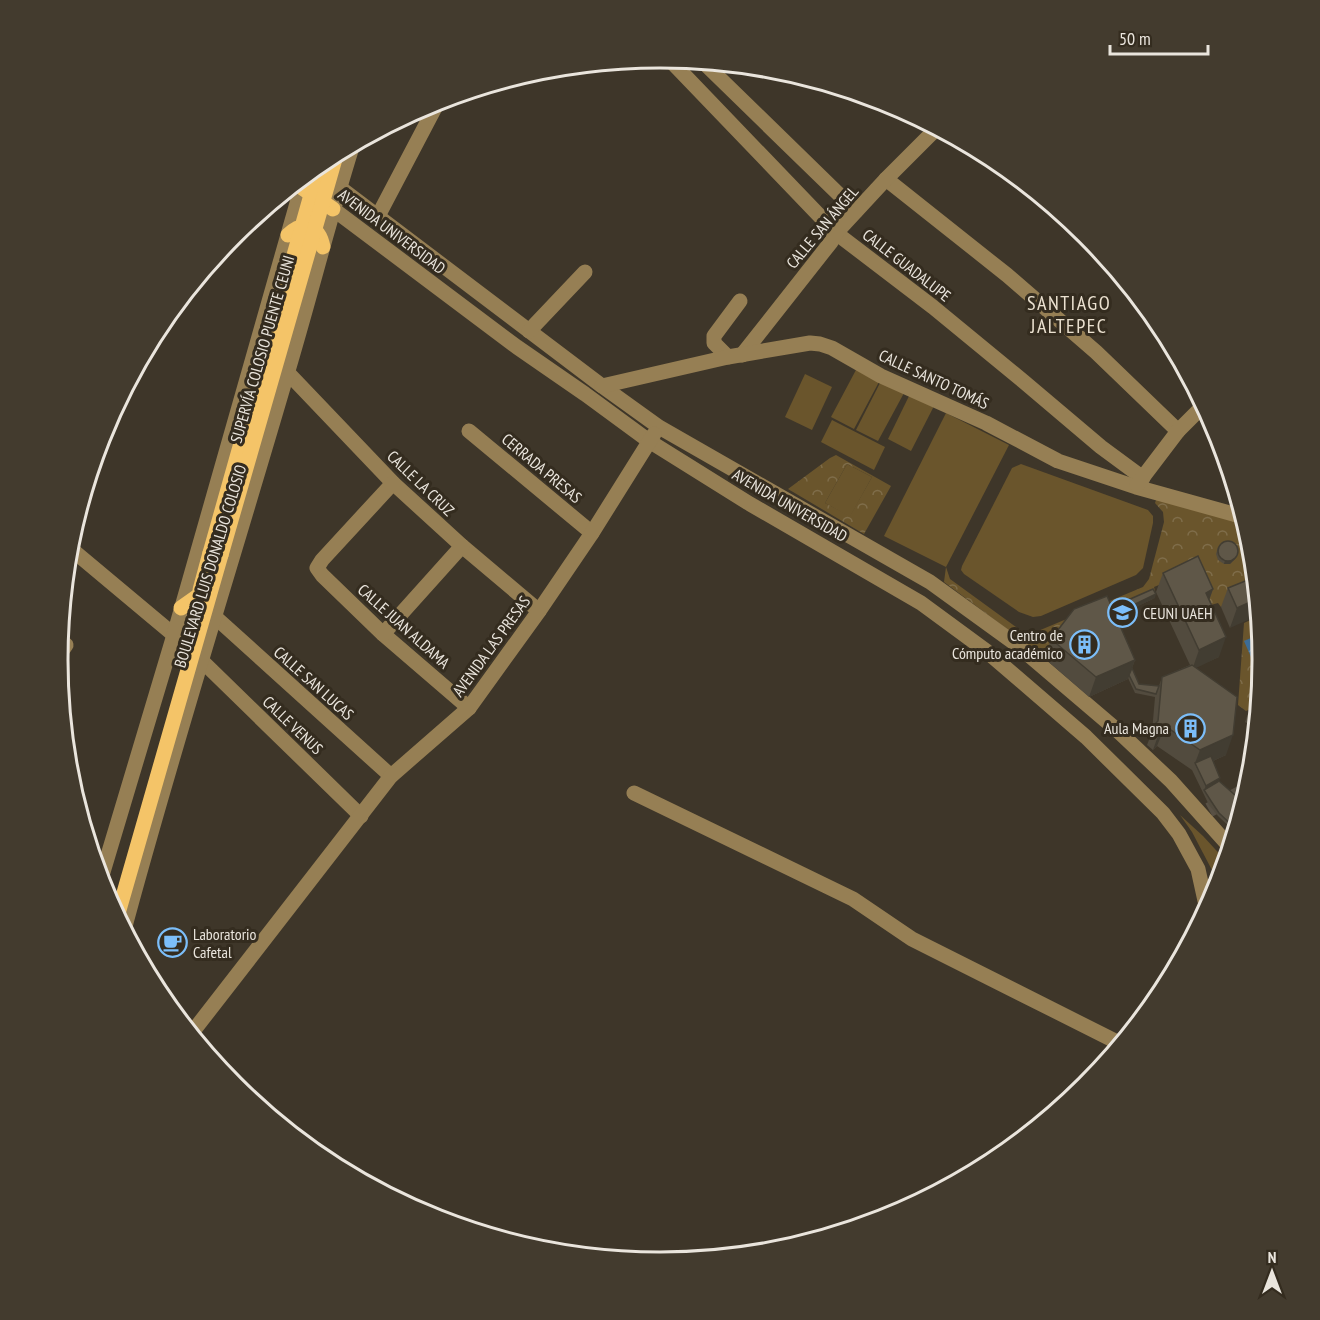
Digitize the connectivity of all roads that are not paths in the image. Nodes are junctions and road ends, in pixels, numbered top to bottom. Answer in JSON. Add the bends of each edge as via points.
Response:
{"nodes":[{"id":1,"x":678,"y":68,"type":"edge"},
{"id":2,"x":712,"y":70,"type":"edge"},
{"id":3,"x":432,"y":114,"type":"edge"},
{"id":4,"x":931,"y":134,"type":"edge"},
{"id":5,"x":349,"y":156,"type":"edge"},
{"id":6,"x":333,"y":166,"type":"edge"},
{"id":7,"x":321,"y":174,"type":"edge"},
{"id":8,"x":316,"y":178,"type":"edge"},
{"id":9,"x":886,"y":179,"type":"junction"},
{"id":10,"x":305,"y":186,"type":"edge"},
{"id":11,"x":339,"y":187,"type":"junction"},
{"id":12,"x":298,"y":191,"type":"edge"},
{"id":13,"x":333,"y":209,"type":"junction"},
{"id":14,"x":856,"y":212,"type":"junction"},
{"id":15,"x":378,"y":216,"type":"junction"},
{"id":16,"x":836,"y":233,"type":"junction"},
{"id":17,"x":288,"y":235,"type":"junction"},
{"id":18,"x":322,"y":247,"type":"junction"},
{"id":19,"x":585,"y":272,"type":"dead end"},
{"id":20,"x":740,"y":301,"type":"dead end"},
{"id":21,"x":529,"y":331,"type":"junction"},
{"id":22,"x":735,"y":356,"type":"junction"},
{"id":23,"x":288,"y":373,"type":"junction"},
{"id":24,"x":602,"y":386,"type":"junction"},
{"id":25,"x":1197,"y":412,"type":"edge"},
{"id":26,"x":659,"y":427,"type":"junction"},
{"id":27,"x":469,"y":431,"type":"dead end"},
{"id":28,"x":1178,"y":431,"type":"junction"},
{"id":29,"x":649,"y":441,"type":"junction"},
{"id":30,"x":1140,"y":482,"type":"junction"},
{"id":31,"x":393,"y":483,"type":"junction"},
{"id":32,"x":1234,"y":513,"type":"edge"},
{"id":33,"x":592,"y":533,"type":"junction"},
{"id":34,"x":462,"y":546,"type":"junction"},
{"id":35,"x":77,"y":554,"type":"edge"},
{"id":36,"x":216,"y":554,"type":"junction"},
{"id":37,"x":203,"y":598,"type":"junction"},
{"id":38,"x":181,"y":608,"type":"junction"},
{"id":39,"x":539,"y":611,"type":"junction"},
{"id":40,"x":214,"y":616,"type":"junction"},
{"id":41,"x":383,"y":634,"type":"junction"},
{"id":42,"x":174,"y":635,"type":"junction"},
{"id":43,"x":201,"y":660,"type":"junction"},
{"id":44,"x":469,"y":708,"type":"junction"},
{"id":45,"x":391,"y":776,"type":"junction"},
{"id":46,"x":634,"y":793,"type":"dead end"},
{"id":47,"x":360,"y":816,"type":"junction"},
{"id":48,"x":1225,"y":836,"type":"edge"},
{"id":49,"x":105,"y":866,"type":"edge"},
{"id":50,"x":115,"y":891,"type":"edge"},
{"id":51,"x":1203,"y":895,"type":"edge"},
{"id":52,"x":121,"y":904,"type":"edge"},
{"id":53,"x":127,"y":918,"type":"edge"},
{"id":54,"x":195,"y":1027,"type":"edge"},
{"id":55,"x":1114,"y":1040,"type":"edge"}],
"edges":[{"from":1,"to":16,"type":"street","name":"CALLE GUADALUPE"},
{"from":2,"to":14,"type":"street"},
{"from":3,"to":15,"type":"street"},
{"from":4,"to":9,"type":"street","name":"CALLE SAN ÁNGEL"},
{"from":5,"to":11,"type":"street","name":"BOULEVARD LUIS DONALDO COLOSIO"},
{"from":6,"to":36,"type":"main road","name":"SUPERVÍA COLOSIO PUENTE CEUNI","bridge":true},
{"from":7,"to":11,"type":"main road","name":"AVENIDA UNIVERSIDAD"},
{"from":8,"to":36,"type":"main road","name":"SUPERVÍA COLOSIO PUENTE CEUNI","bridge":true},
{"from":9,"to":14,"type":"street","name":"CALLE SAN ÁNGEL"},
{"from":9,"to":28,"type":"street","via":[[1007,275],[1096,352]]},
{"from":10,"to":13,"type":"main road","name":"AVENIDA UNIVERSIDAD"},
{"from":11,"to":13,"type":"street","name":"BOULEVARD LUIS DONALDO COLOSIO"},
{"from":11,"to":15,"type":"street","name":"AVENIDA UNIVERSIDAD"},
{"from":12,"to":17,"type":"street","name":"BOULEVARD LUIS DONALDO COLOSIO"},
{"from":13,"to":18,"type":"street","name":"BOULEVARD LUIS DONALDO COLOSIO"},
{"from":13,"to":29,"type":"street","name":"AVENIDA UNIVERSIDAD"},
{"from":14,"to":16,"type":"street","name":"CALLE SAN ÁNGEL"},
{"from":15,"to":21,"type":"street","name":"AVENIDA UNIVERSIDAD"},
{"from":16,"to":22,"type":"street","name":"CALLE SAN ÁNGEL"},
{"from":16,"to":30,"type":"street","name":"CALLE GUADALUPE","via":[[933,307]]},
{"from":17,"to":18,"type":"main road","via":[[299,227],[312,228]]},
{"from":17,"to":38,"type":"street","name":"BOULEVARD LUIS DONALDO COLOSIO"},
{"from":18,"to":23,"type":"street","name":"BOULEVARD LUIS DONALDO COLOSIO"},
{"from":19,"to":21,"type":"street"},
{"from":20,"to":22,"type":"street","via":[[714,336],[714,343]]},
{"from":21,"to":24,"type":"street","name":"AVENIDA UNIVERSIDAD"},
{"from":22,"to":24,"type":"street","name":"CALLE SANTO TOMÁS"},
{"from":22,"to":30,"type":"street","name":"CALLE SANTO TOMÁS","via":[[810,343],[826,346],[1058,460]]},
{"from":23,"to":31,"type":"street","name":"CALLE LA CRUZ"},
{"from":23,"to":40,"type":"street","name":"BOULEVARD LUIS DONALDO COLOSIO"},
{"from":24,"to":26,"type":"street","name":"AVENIDA UNIVERSIDAD"},
{"from":25,"to":28,"type":"street"},
{"from":26,"to":29,"type":"street","name":"AVENIDA LAS PRESAS"},
{"from":26,"to":48,"type":"street","name":"AVENIDA UNIVERSIDAD","via":[[950,596],[1017,645],[1118,731],[1205,812]]},
{"from":27,"to":33,"type":"street","name":"CERRADA PRESAS"},
{"from":28,"to":30,"type":"street"},
{"from":29,"to":33,"type":"street","name":"AVENIDA LAS PRESAS"},
{"from":29,"to":51,"type":"street","name":"AVENIDA UNIVERSIDAD","via":[[921,603],[985,650],[1086,737],[1163,813],[1198,869]]},
{"from":30,"to":32,"type":"street","name":"CALLE SANTO TOMÁS"},
{"from":31,"to":34,"type":"street","name":"CALLE LA CRUZ"},
{"from":31,"to":41,"type":"street","name":"CALLE JUAN ALDAMA","via":[[317,568]]},
{"from":33,"to":39,"type":"street","name":"AVENIDA LAS PRESAS"},
{"from":34,"to":39,"type":"street","name":"CALLE LA CRUZ"},
{"from":34,"to":41,"type":"street"},
{"from":35,"to":42,"type":"street"},
{"from":36,"to":37,"type":"main road"},
{"from":37,"to":38,"type":"main road"},
{"from":37,"to":40,"type":"main road"},
{"from":37,"to":50,"type":"main road"},
{"from":37,"to":52,"type":"main road"},
{"from":38,"to":42,"type":"street","name":"BOULEVARD LUIS DONALDO COLOSIO"},
{"from":39,"to":44,"type":"street","name":"AVENIDA LAS PRESAS"},
{"from":40,"to":43,"type":"street","name":"BOULEVARD LUIS DONALDO COLOSIO"},
{"from":40,"to":45,"type":"street","name":"CALLE SAN LUCAS"},
{"from":41,"to":44,"type":"street","name":"CALLE JUAN ALDAMA"},
{"from":42,"to":49,"type":"street","name":"BOULEVARD LUIS DONALDO COLOSIO"},
{"from":43,"to":47,"type":"street","name":"CALLE VENUS"},
{"from":43,"to":53,"type":"street","name":"BOULEVARD LUIS DONALDO COLOSIO"},
{"from":44,"to":45,"type":"street","name":"AVENIDA LAS PRESAS"},
{"from":45,"to":47,"type":"street","name":"AVENIDA LAS PRESAS"},
{"from":46,"to":55,"type":"street","via":[[853,899],[912,939]]},
{"from":47,"to":54,"type":"street","name":"AVENIDA LAS PRESAS"}]}
